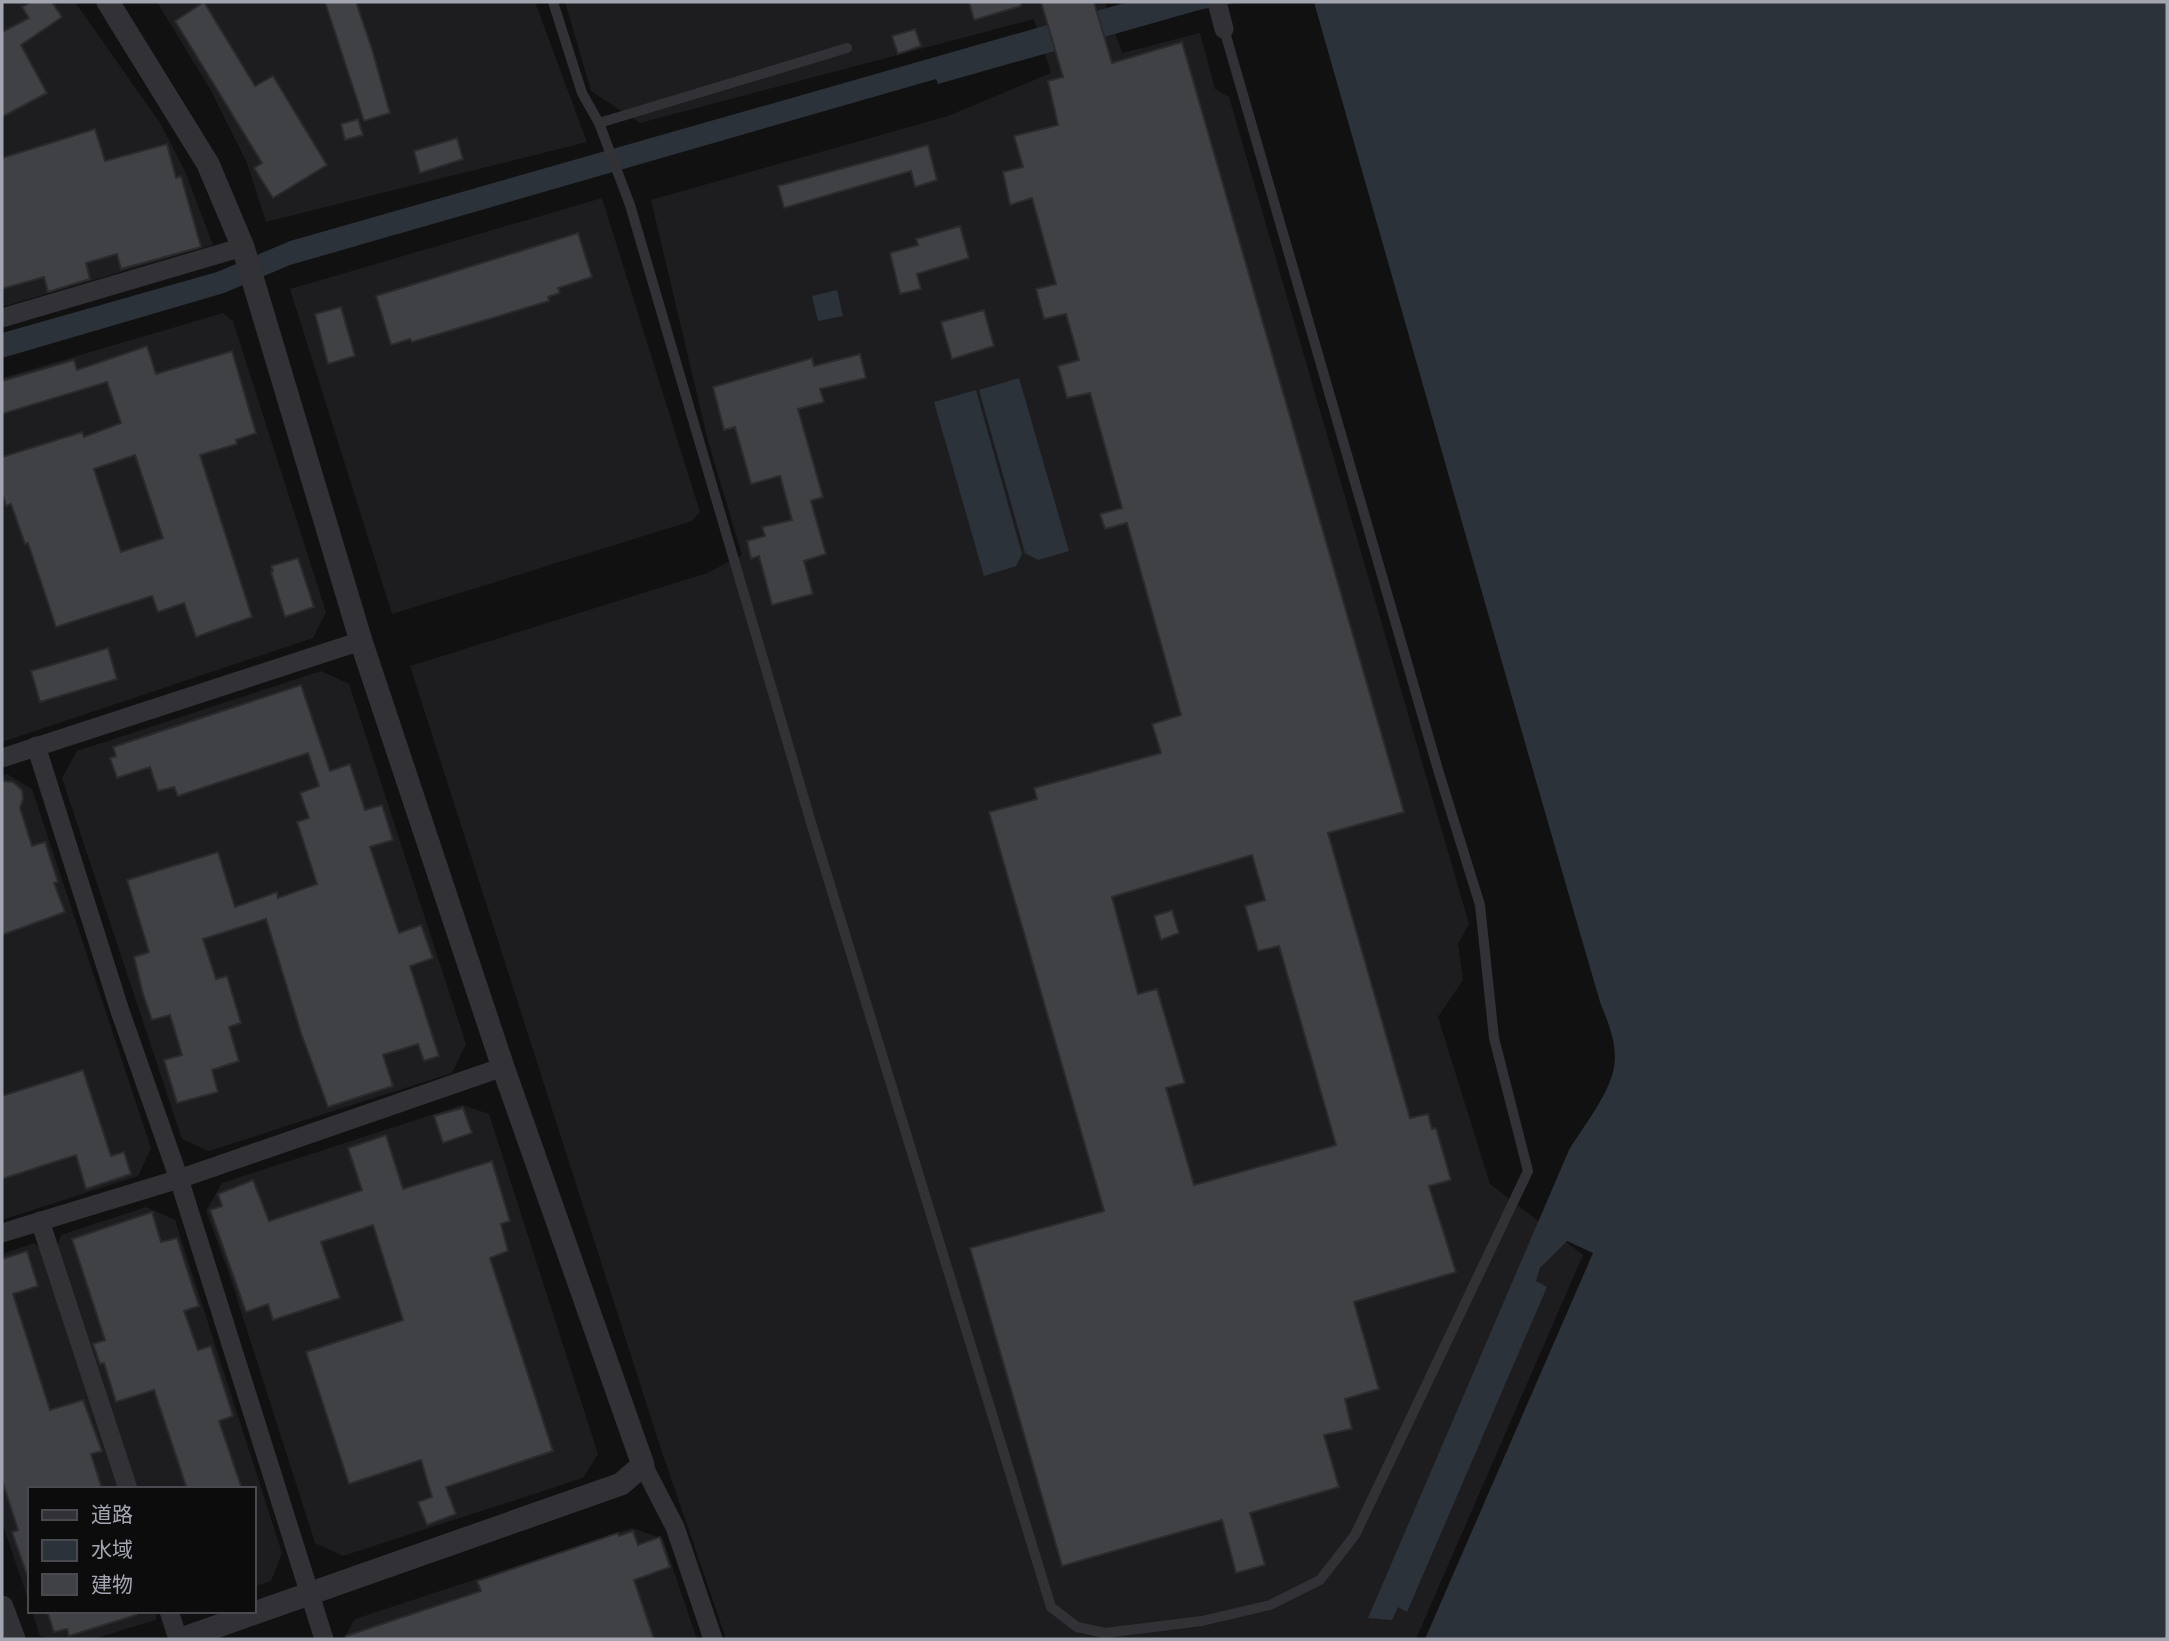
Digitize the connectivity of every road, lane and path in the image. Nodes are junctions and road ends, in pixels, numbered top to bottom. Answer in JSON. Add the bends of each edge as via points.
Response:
{"nodes":[{"id":1,"x":108,"y":2,"type":"edge"},
{"id":2,"x":553,"y":2,"type":"edge"},
{"id":3,"x":1217,"y":2,"type":"edge"},
{"id":4,"x":1224,"y":29,"type":"joint"},
{"id":5,"x":847,"y":48,"type":"dead end"},
{"id":6,"x":599,"y":123,"type":"junction"},
{"id":7,"x":244,"y":252,"type":"junction"},
{"id":8,"x":2,"y":318,"type":"edge"},
{"id":9,"x":360,"y":641,"type":"junction"},
{"id":10,"x":36,"y":746,"type":"junction"},
{"id":11,"x":2,"y":758,"type":"edge"},
{"id":12,"x":503,"y":1067,"type":"junction"},
{"id":13,"x":178,"y":1179,"type":"junction"},
{"id":14,"x":40,"y":1221,"type":"junction"},
{"id":15,"x":2,"y":1233,"type":"edge"},
{"id":16,"x":643,"y":1465,"type":"junction"},
{"id":17,"x":127,"y":1487,"type":"edge"},
{"id":18,"x":311,"y":1594,"type":"junction"},
{"id":19,"x":2,"y":1607,"type":"edge"},
{"id":20,"x":170,"y":1613,"type":"edge"},
{"id":21,"x":256,"y":1613,"type":"edge"},
{"id":22,"x":256,"y":1613,"type":"edge"},
{"id":23,"x":13,"y":1639,"type":"edge"},
{"id":24,"x":180,"y":1639,"type":"edge"},
{"id":25,"x":324,"y":1639,"type":"edge"},
{"id":26,"x":713,"y":1639,"type":"edge"}],
"edges":[{"from":1,"to":7,"type":"street","via":[[208,164]]},
{"from":2,"to":6,"type":"lane","via":[[582,93]]},
{"from":3,"to":4,"type":"street"},
{"from":4,"to":6,"type":"lane","via":[[1480,905],[1494,1038],[1528,1171],[1354,1535],[1320,1580],[1270,1605],[1202,1621],[1105,1633],[1077,1627],[1051,1607],[808,814],[630,205]]},
{"from":5,"to":6,"type":"lane"},
{"from":7,"to":8,"type":"street"},
{"from":7,"to":9,"type":"street"},
{"from":9,"to":10,"type":"street"},
{"from":9,"to":12,"type":"street"},
{"from":10,"to":11,"type":"street"},
{"from":10,"to":13,"type":"street"},
{"from":12,"to":13,"type":"street"},
{"from":12,"to":16,"type":"street"},
{"from":13,"to":14,"type":"street"},
{"from":13,"to":18,"type":"street"},
{"from":14,"to":15,"type":"street"},
{"from":14,"to":17,"type":"street"},
{"from":16,"to":18,"type":"street","via":[[621,1484]]},
{"from":16,"to":26,"type":"street","via":[[675,1527]]},
{"from":18,"to":22,"type":"street"},
{"from":18,"to":25,"type":"street"},
{"from":19,"to":23,"type":"street"},
{"from":20,"to":24,"type":"street"},
{"from":21,"to":24,"type":"street"}]}
